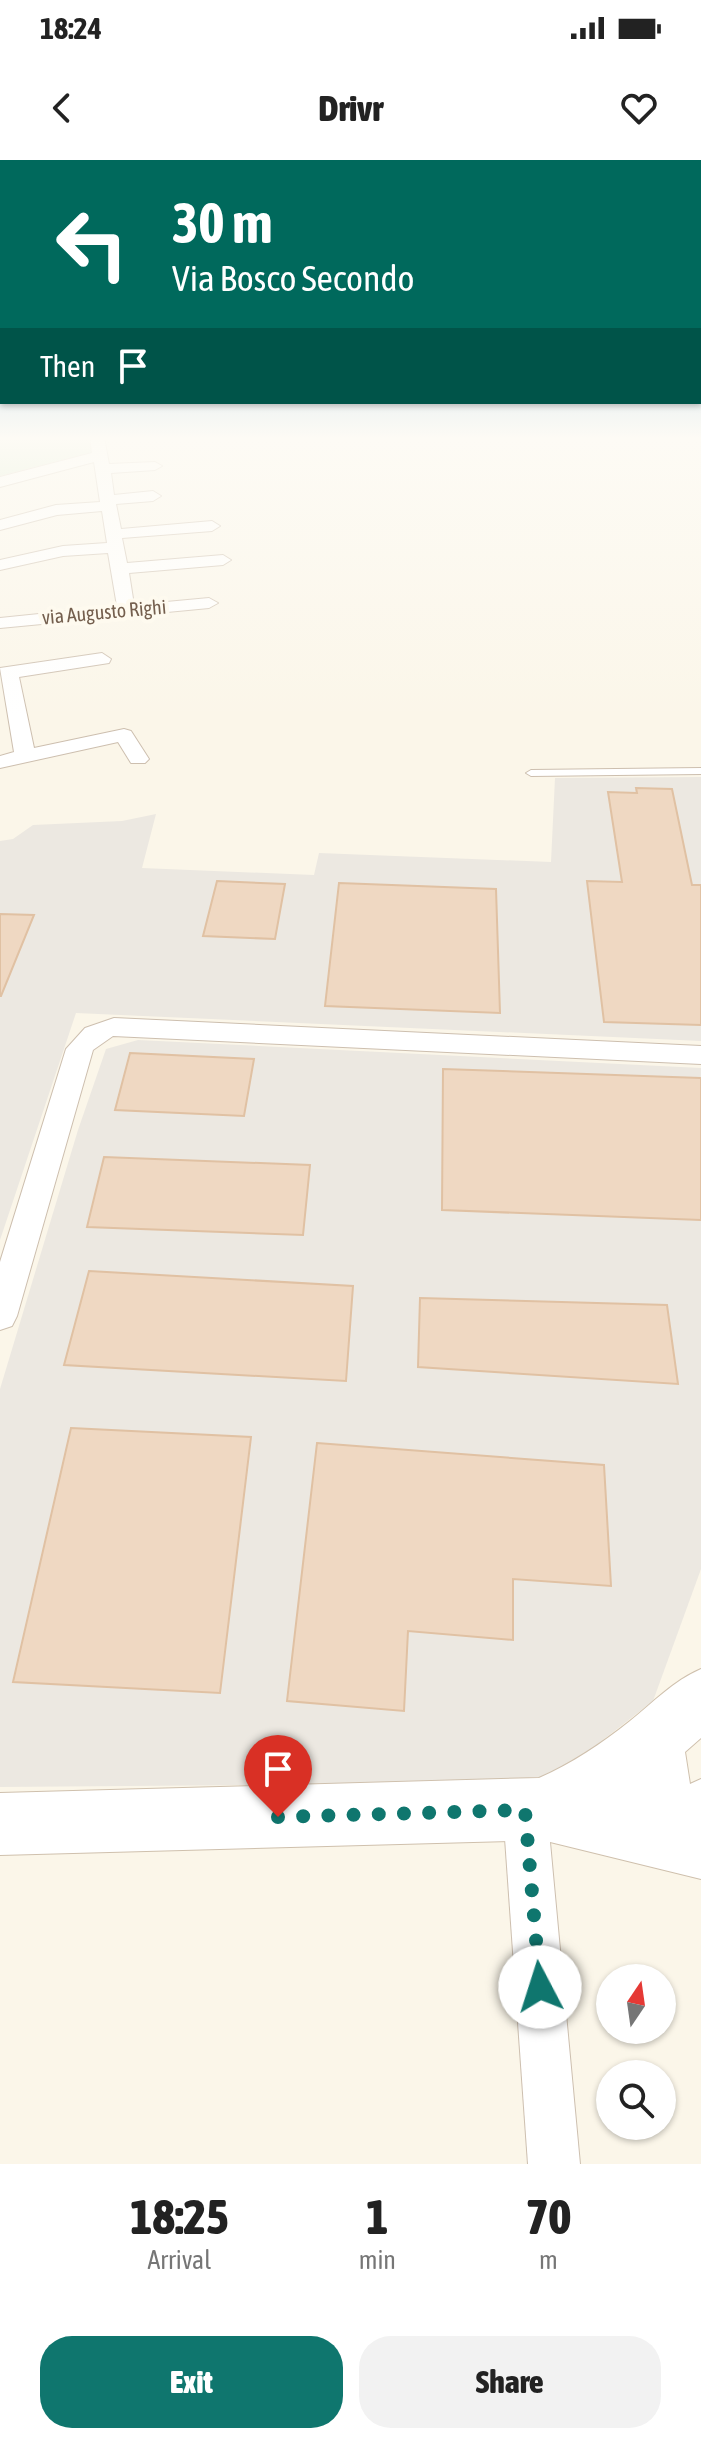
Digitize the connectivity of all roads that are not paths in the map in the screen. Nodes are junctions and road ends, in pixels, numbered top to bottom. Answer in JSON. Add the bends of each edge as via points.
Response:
{"nodes":[{"id":1,"x":114,"y":531,"type":"edge"},
{"id":2,"x":181,"y":531,"type":"edge"},
{"id":3,"x":116,"y":540,"type":"junction"},
{"id":4,"x":223,"y":560,"type":"dead end"},
{"id":5,"x":0,"y":565,"type":"edge"},
{"id":6,"x":121,"y":569,"type":"junction"},
{"id":7,"x":209,"y":603,"type":"dead end"},
{"id":8,"x":126,"y":609,"type":"junction"},
{"id":9,"x":0,"y":623,"type":"edge"},
{"id":10,"x":102,"y":659,"type":"dead end"},
{"id":11,"x":4,"y":673,"type":"edge"},
{"id":12,"x":25,"y":756,"type":"junction"},
{"id":13,"x":138,"y":759,"type":"dead end"},
{"id":14,"x":0,"y":762,"type":"edge"},
{"id":15,"x":701,"y":771,"type":"edge"},
{"id":16,"x":531,"y":773,"type":"dead end"},
{"id":17,"x":701,"y":1055,"type":"edge"},
{"id":18,"x":0,"y":1316,"type":"edge"},
{"id":19,"x":701,"y":1698,"type":"edge"},
{"id":20,"x":653,"y":1741,"type":"junction"},
{"id":21,"x":534,"y":1810,"type":"junction"},
{"id":22,"x":0,"y":1824,"type":"edge"},
{"id":23,"x":688,"y":1834,"type":"edge"},
{"id":24,"x":554,"y":2164,"type":"edge"}],
"edges":[{"from":1,"to":3,"type":"street"},
{"from":2,"to":3,"type":"street"},
{"from":3,"to":5,"type":"street"},
{"from":3,"to":6,"type":"street"},
{"from":4,"to":6,"type":"street"},
{"from":6,"to":8,"type":"street"},
{"from":7,"to":8,"type":"street","name":"via Augusto Righi"},
{"from":8,"to":9,"type":"street","name":"via Augusto Righi"},
{"from":10,"to":11,"type":"street"},
{"from":11,"to":12,"type":"street"},
{"from":12,"to":13,"type":"street","via":[[124,735]]},
{"from":12,"to":14,"type":"street"},
{"from":15,"to":16,"type":"lane"},
{"from":17,"to":18,"type":"street","via":[[102,1030],[80,1049]]},
{"from":19,"to":20,"type":"street"},
{"from":20,"to":21,"type":"street","via":[[599,1782]]},
{"from":20,"to":23,"type":"street"},
{"from":21,"to":22,"type":"street"},
{"from":21,"to":23,"type":"street"},
{"from":21,"to":24,"type":"street"}]}
